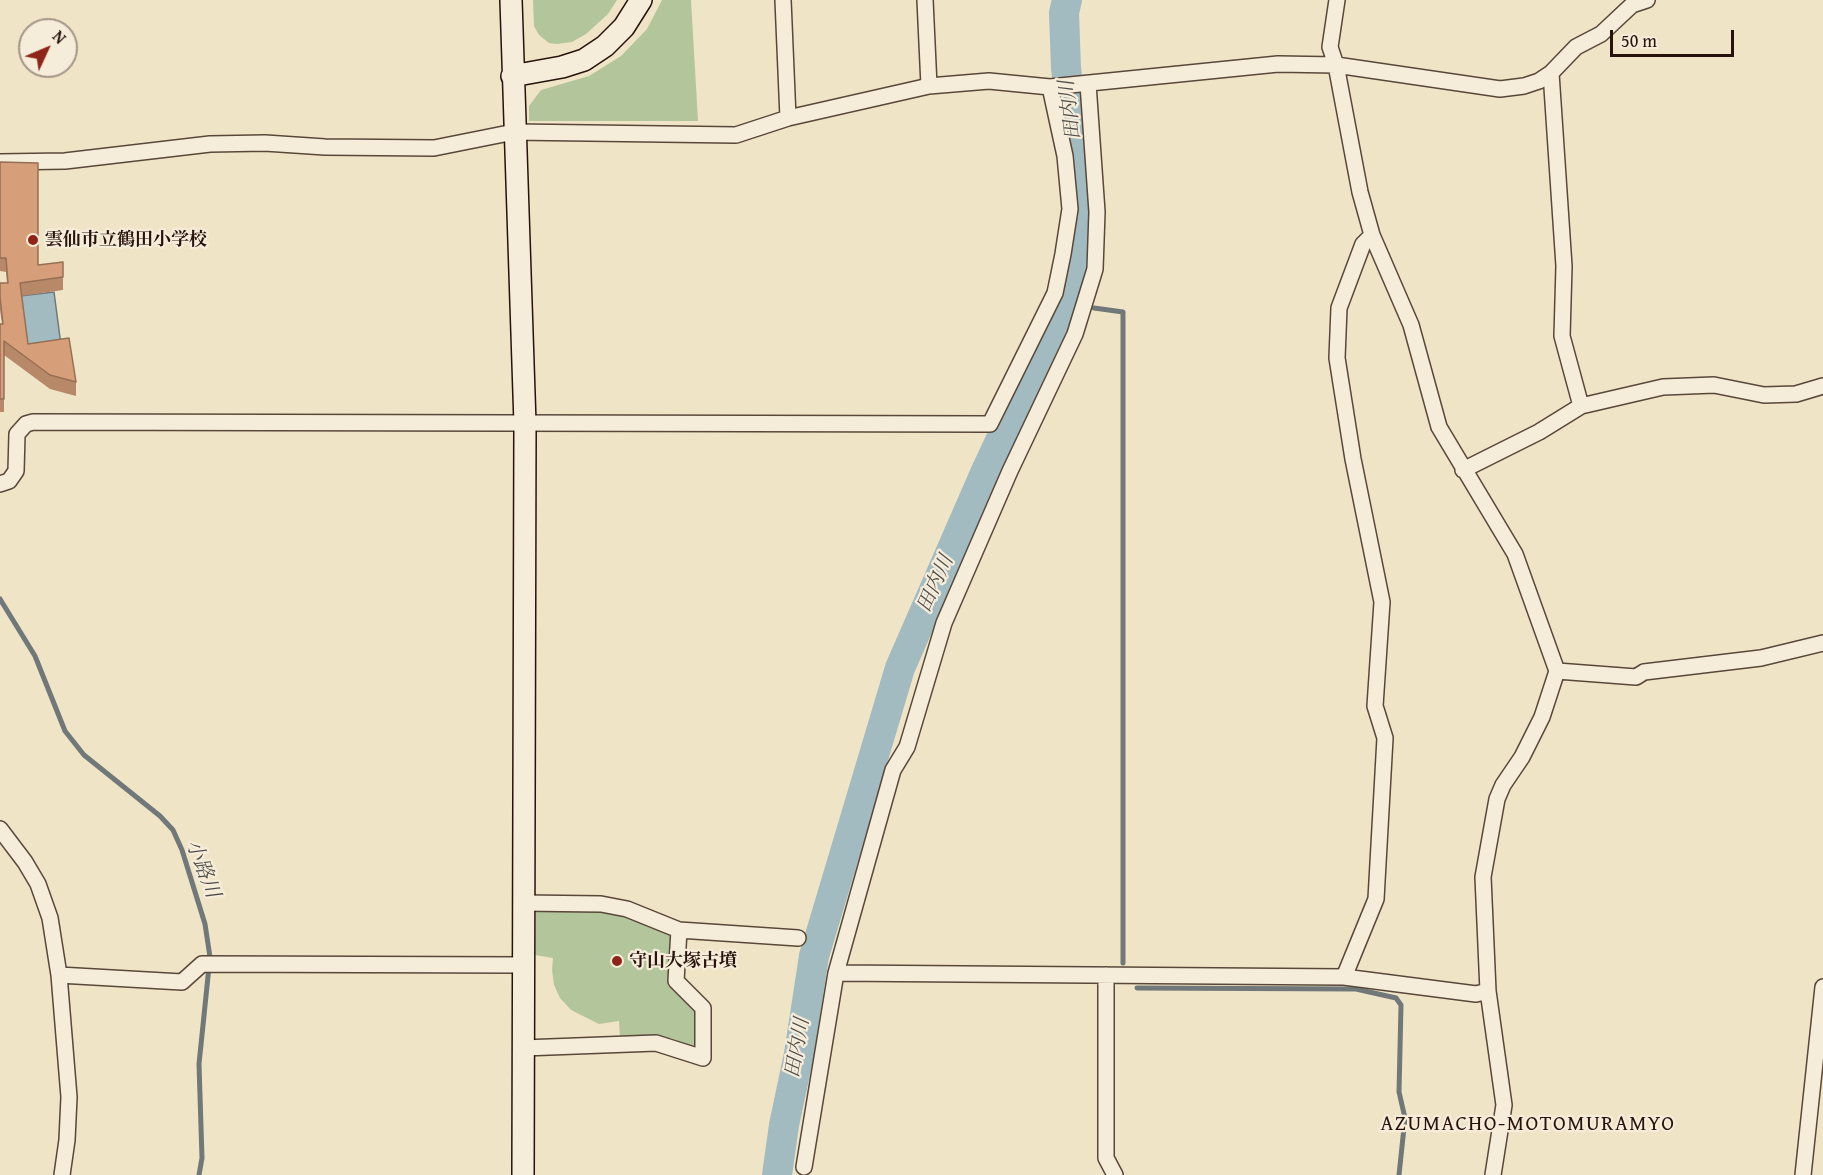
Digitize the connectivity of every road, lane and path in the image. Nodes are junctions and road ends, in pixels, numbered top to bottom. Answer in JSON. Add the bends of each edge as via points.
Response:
{"nodes":[{"id":1,"x":511,"y":0,"type":"edge"},
{"id":2,"x":641,"y":0,"type":"edge"},
{"id":3,"x":783,"y":0,"type":"edge"},
{"id":4,"x":925,"y":0,"type":"edge"},
{"id":5,"x":1338,"y":0,"type":"edge"},
{"id":6,"x":1647,"y":0,"type":"edge"},
{"id":7,"x":1336,"y":65,"type":"junction"},
{"id":8,"x":1551,"y":73,"type":"junction"},
{"id":9,"x":512,"y":76,"type":"junction"},
{"id":10,"x":1085,"y":84,"type":"junction"},
{"id":11,"x":928,"y":86,"type":"junction"},
{"id":12,"x":1053,"y":86,"type":"junction"},
{"id":13,"x":788,"y":118,"type":"junction"},
{"id":14,"x":514,"y":132,"type":"junction"},
{"id":15,"x":0,"y":162,"type":"edge"},
{"id":16,"x":1372,"y":235,"type":"junction"},
{"id":17,"x":1823,"y":386,"type":"edge"},
{"id":18,"x":1581,"y":405,"type":"junction"},
{"id":19,"x":525,"y":424,"type":"junction"},
{"id":20,"x":1463,"y":470,"type":"junction"},
{"id":21,"x":0,"y":484,"type":"edge"},
{"id":22,"x":1823,"y":643,"type":"edge"},
{"id":23,"x":1557,"y":671,"type":"junction"},
{"id":24,"x":0,"y":829,"type":"edge"},
{"id":25,"x":523,"y":903,"type":"junction"},
{"id":26,"x":679,"y":930,"type":"junction"},
{"id":27,"x":798,"y":938,"type":"dead end"},
{"id":28,"x":523,"y":965,"type":"junction"},
{"id":29,"x":836,"y":973,"type":"junction"},
{"id":30,"x":59,"y":975,"type":"junction"},
{"id":31,"x":1106,"y":975,"type":"junction"},
{"id":32,"x":1344,"y":977,"type":"junction"},
{"id":33,"x":1823,"y":987,"type":"edge"},
{"id":34,"x":1488,"y":991,"type":"junction"},
{"id":35,"x":523,"y":1048,"type":"junction"},
{"id":36,"x":804,"y":1167,"type":"dead end"},
{"id":37,"x":62,"y":1175,"type":"edge"},
{"id":38,"x":523,"y":1175,"type":"edge"},
{"id":39,"x":1115,"y":1175,"type":"edge"},
{"id":40,"x":1493,"y":1175,"type":"edge"},
{"id":41,"x":1803,"y":1175,"type":"edge"}],
"edges":[{"from":1,"to":9,"type":"street"},
{"from":2,"to":9,"type":"street","via":[[624,27],[584,60]]},
{"from":3,"to":13,"type":"street"},
{"from":4,"to":11,"type":"street"},
{"from":5,"to":7,"type":"street","via":[[1330,47]]},
{"from":6,"to":8,"type":"street","via":[[1632,5],[1601,33],[1576,47]]},
{"from":7,"to":8,"type":"street","via":[[1500,89],[1524,86]]},
{"from":7,"to":10,"type":"street","via":[[1278,64]]},
{"from":7,"to":16,"type":"street"},
{"from":8,"to":18,"type":"street","via":[[1564,266],[1562,336]]},
{"from":9,"to":14,"type":"street"},
{"from":10,"to":12,"type":"street"},
{"from":10,"to":29,"type":"street","via":[[1097,212],[1095,269],[1075,334],[944,623],[907,747],[893,770]]},
{"from":11,"to":12,"type":"street","via":[[989,81]]},
{"from":11,"to":13,"type":"street"},
{"from":12,"to":19,"type":"street","via":[[1070,209],[1063,254],[1055,293],[990,424]]},
{"from":13,"to":14,"type":"street","via":[[736,135]]},
{"from":14,"to":15,"type":"street","via":[[434,148],[210,144],[65,161]]},
{"from":14,"to":19,"type":"street"},
{"from":16,"to":20,"type":"street","via":[[1411,325],[1439,427]]},
{"from":16,"to":32,"type":"street","via":[[1363,244],[1339,308],[1337,358],[1383,602],[1375,706],[1384,738],[1376,899]]},
{"from":17,"to":18,"type":"street","via":[[1796,394],[1764,395],[1714,385],[1663,387]]},
{"from":18,"to":20,"type":"street","via":[[1539,432]]},
{"from":19,"to":21,"type":"street","via":[[33,422],[17,434],[16,471],[9,481]]},
{"from":19,"to":25,"type":"street"},
{"from":20,"to":23,"type":"street","via":[[1515,554]]},
{"from":22,"to":23,"type":"street","via":[[1761,658],[1644,672],[1636,677]]},
{"from":23,"to":34,"type":"street","via":[[1542,717],[1497,800],[1483,877]]},
{"from":24,"to":30,"type":"street","via":[[38,884],[50,918]]},
{"from":25,"to":26,"type":"street","via":[[601,904],[627,909]]},
{"from":25,"to":28,"type":"street"},
{"from":26,"to":27,"type":"street"},
{"from":26,"to":35,"type":"street","via":[[676,981],[703,1008],[703,1058],[656,1043]]},
{"from":28,"to":30,"type":"street","via":[[202,964],[182,982]]},
{"from":28,"to":35,"type":"street"},
{"from":29,"to":31,"type":"street"},
{"from":29,"to":36,"type":"street"},
{"from":30,"to":37,"type":"street","via":[[69,1097]]},
{"from":31,"to":32,"type":"street"},
{"from":31,"to":39,"type":"street","via":[[1107,1158]]},
{"from":32,"to":34,"type":"street","via":[[1476,994]]},
{"from":33,"to":41,"type":"street"},
{"from":34,"to":40,"type":"street","via":[[1504,1105]]},
{"from":35,"to":38,"type":"street"}]}
